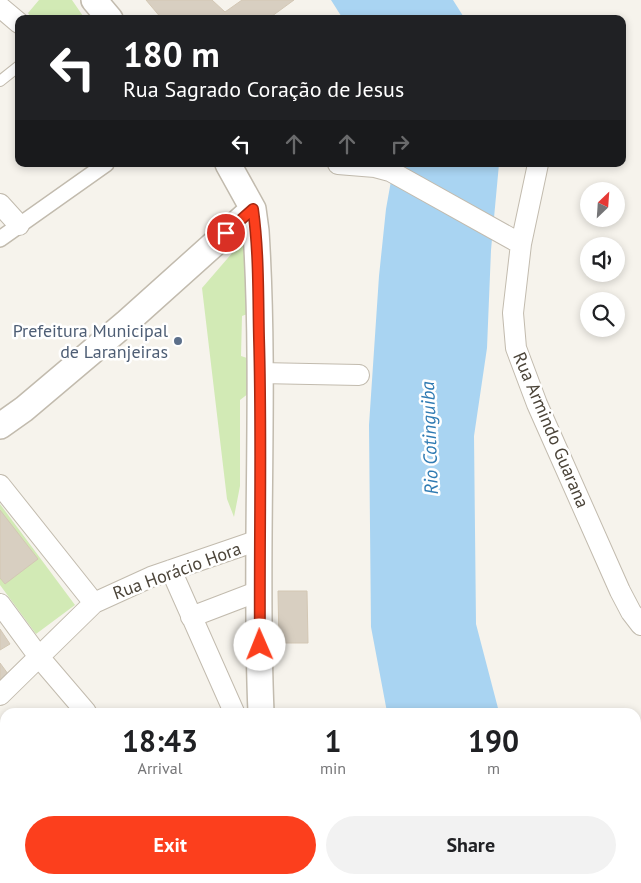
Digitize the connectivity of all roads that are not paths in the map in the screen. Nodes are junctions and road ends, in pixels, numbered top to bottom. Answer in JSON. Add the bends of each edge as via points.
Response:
{"nodes":[{"id":1,"x":94,"y":0,"type":"edge"},
{"id":2,"x":107,"y":15,"type":"edge"},
{"id":3,"x":15,"y":69,"type":"edge"},
{"id":4,"x":0,"y":81,"type":"edge"},
{"id":5,"x":102,"y":167,"type":"edge"},
{"id":6,"x":230,"y":167,"type":"edge"},
{"id":7,"x":375,"y":167,"type":"edge"},
{"id":8,"x":537,"y":167,"type":"edge"},
{"id":9,"x":0,"y":204,"type":"edge"},
{"id":10,"x":253,"y":209,"type":"junction"},
{"id":11,"x":19,"y":225,"type":"junction"},
{"id":12,"x":0,"y":239,"type":"edge"},
{"id":13,"x":520,"y":244,"type":"junction"},
{"id":14,"x":260,"y":373,"type":"junction"},
{"id":15,"x":359,"y":375,"type":"dead end"},
{"id":16,"x":0,"y":426,"type":"edge"},
{"id":17,"x":0,"y":485,"type":"edge"},
{"id":18,"x":260,"y":540,"type":"junction"},
{"id":19,"x":171,"y":570,"type":"junction"},
{"id":20,"x":259,"y":591,"type":"junction"},
{"id":21,"x":94,"y":603,"type":"junction"},
{"id":22,"x":0,"y":604,"type":"edge"},
{"id":23,"x":191,"y":617,"type":"junction"},
{"id":24,"x":641,"y":624,"type":"edge"},
{"id":25,"x":39,"y":657,"type":"junction"},
{"id":26,"x":0,"y":695,"type":"edge"},
{"id":27,"x":83,"y":708,"type":"edge"},
{"id":28,"x":232,"y":708,"type":"edge"},
{"id":29,"x":255,"y":708,"type":"edge"}],
"edges":[{"from":1,"to":2,"type":"street"},
{"from":3,"to":4,"type":"lane"},
{"from":5,"to":11,"type":"street"},
{"from":6,"to":10,"type":"street"},
{"from":7,"to":13,"type":"street","via":[[390,171]]},
{"from":8,"to":13,"type":"street","name":"Rua Armindo Guarana"},
{"from":9,"to":11,"type":"street"},
{"from":10,"to":14,"type":"street","via":[[258,258]]},
{"from":10,"to":16,"type":"street","via":[[127,322]]},
{"from":11,"to":12,"type":"street"},
{"from":13,"to":24,"type":"street","name":"Rua Armindo Guarana","via":[[513,313],[516,348],[537,404],[620,591]]},
{"from":14,"to":15,"type":"street"},
{"from":14,"to":18,"type":"street"},
{"from":17,"to":21,"type":"street"},
{"from":18,"to":19,"type":"street","name":"Rua Horácio Hora"},
{"from":18,"to":20,"type":"street"},
{"from":19,"to":21,"type":"street","name":"Rua Horácio Hora"},
{"from":19,"to":23,"type":"street"},
{"from":20,"to":23,"type":"street"},
{"from":20,"to":29,"type":"street"},
{"from":21,"to":25,"type":"street","name":"Rua Horácio Hora"},
{"from":22,"to":25,"type":"street"},
{"from":23,"to":28,"type":"street"},
{"from":25,"to":26,"type":"street"},
{"from":25,"to":27,"type":"street"}]}
